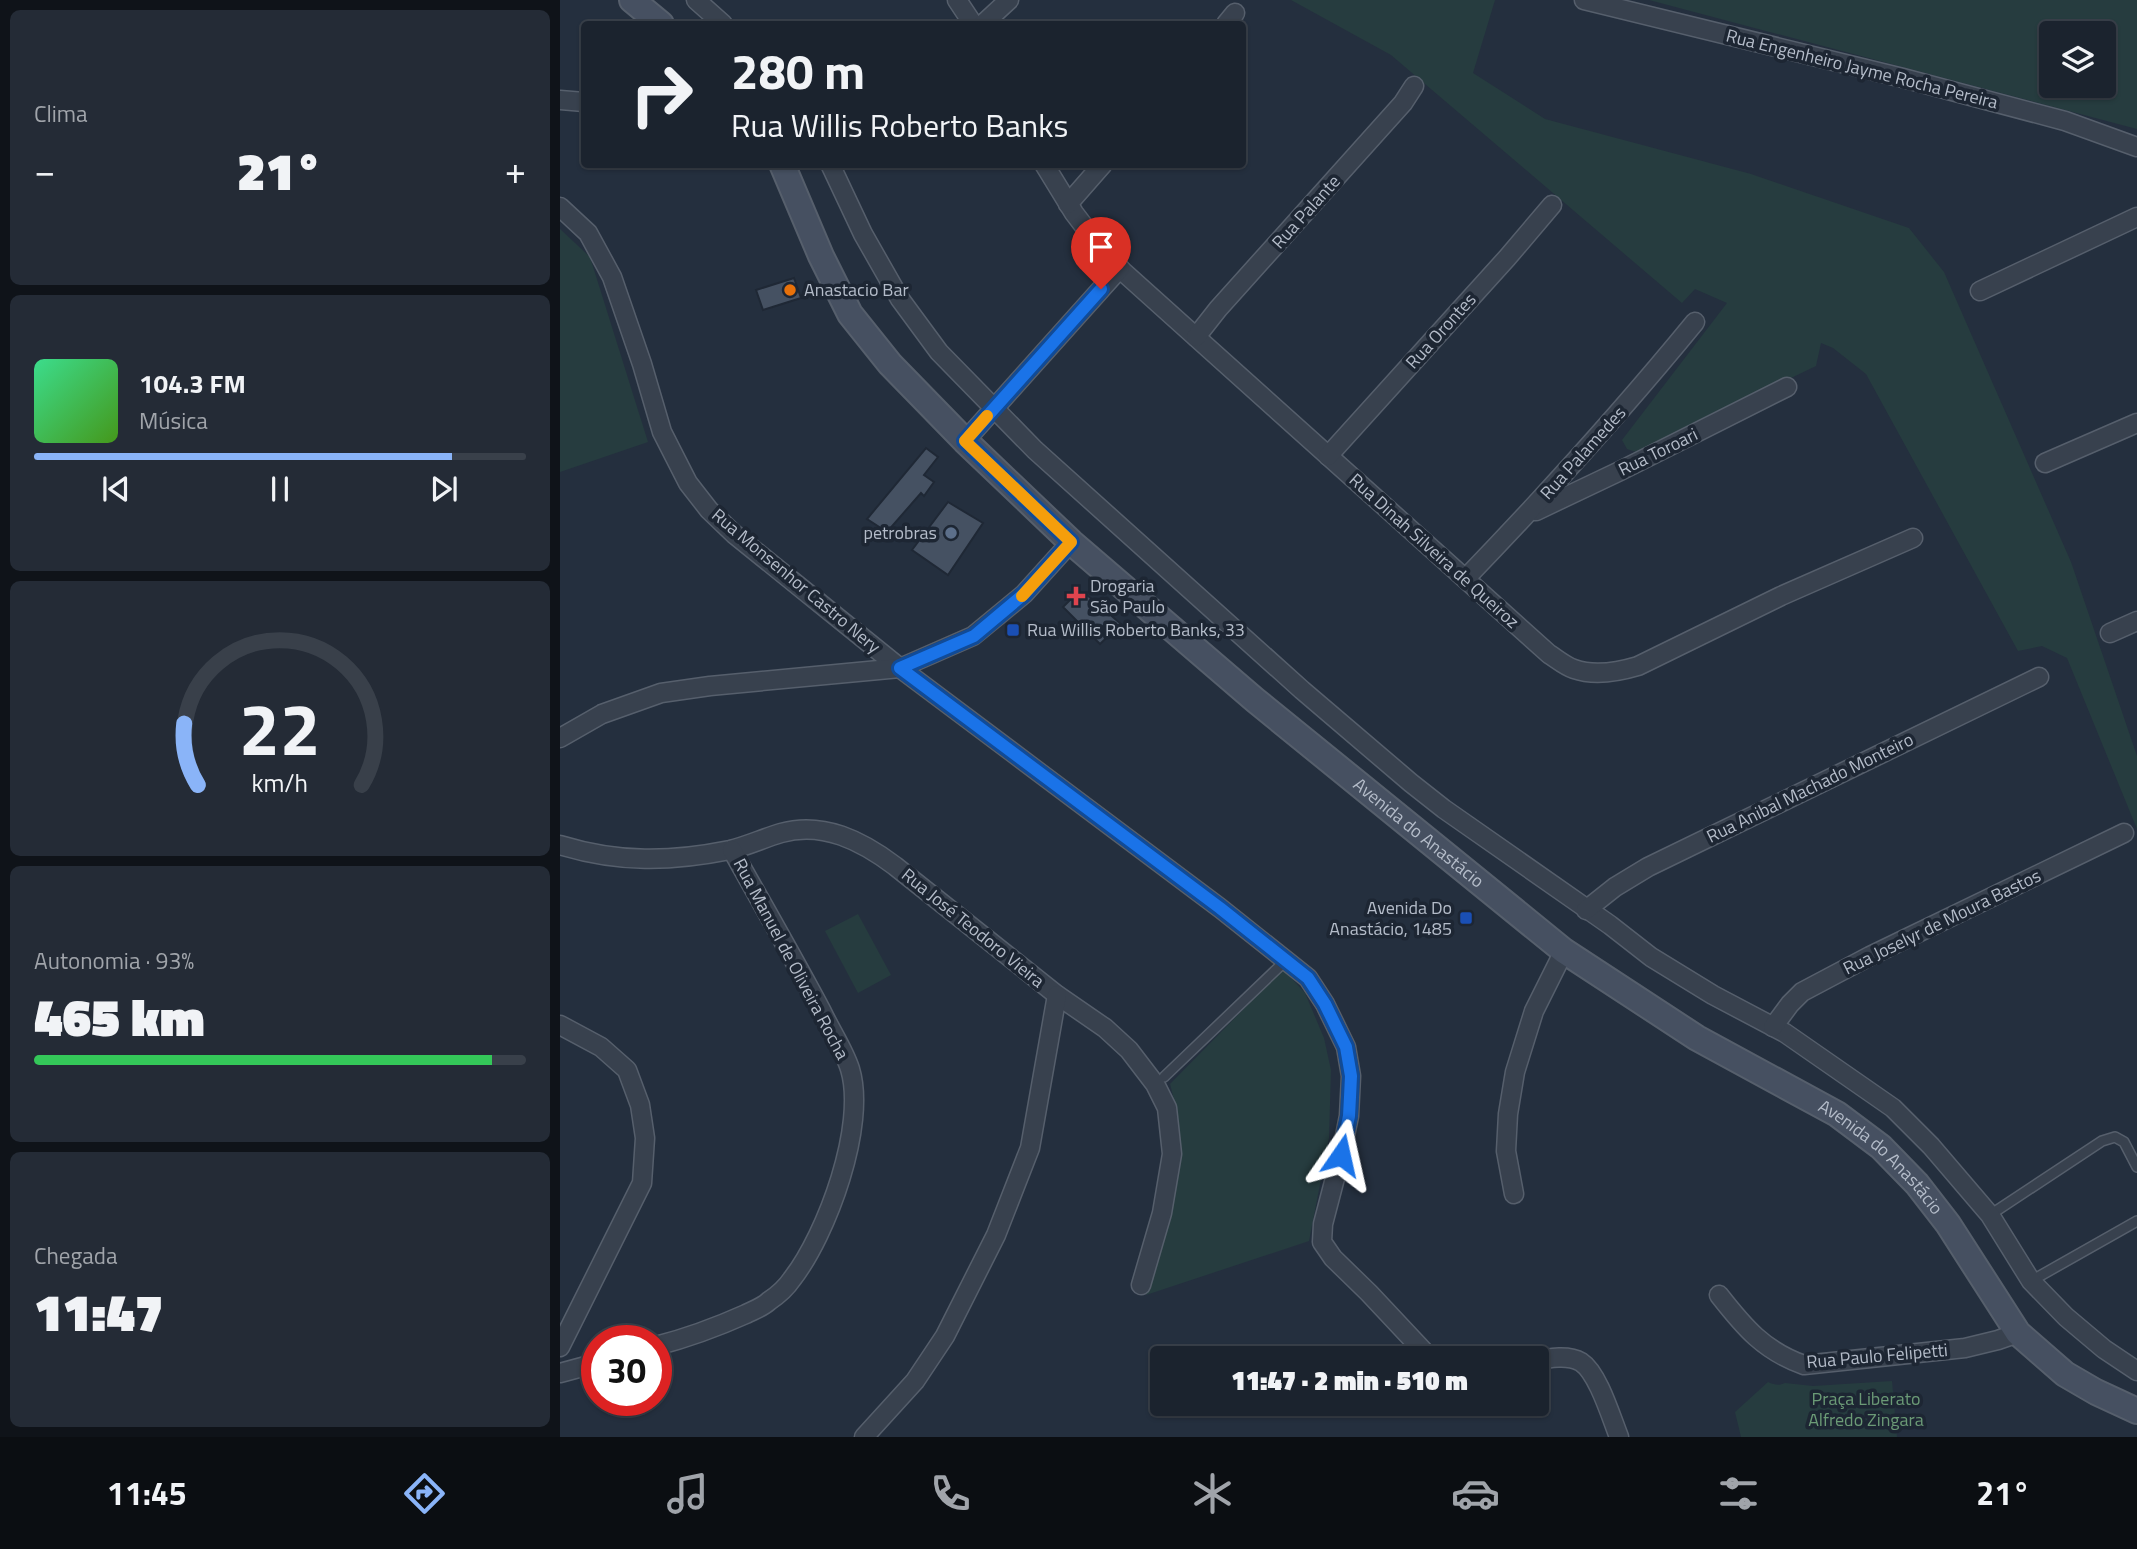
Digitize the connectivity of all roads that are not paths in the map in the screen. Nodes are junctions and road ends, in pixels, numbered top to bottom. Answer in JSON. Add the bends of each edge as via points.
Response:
{"nodes":[{"id":1,"x":632,"y":0,"type":"edge"},
{"id":2,"x":696,"y":0,"type":"edge"},
{"id":3,"x":957,"y":0,"type":"edge"},
{"id":4,"x":1009,"y":0,"type":"edge"},
{"id":5,"x":1584,"y":0,"type":"edge"},
{"id":6,"x":657,"y":21,"type":"edge"},
{"id":7,"x":720,"y":21,"type":"edge"},
{"id":8,"x":971,"y":21,"type":"edge"},
{"id":9,"x":987,"y":21,"type":"edge"},
{"id":10,"x":1414,"y":86,"type":"dead end"},
{"id":11,"x":560,"y":100,"type":"edge"},
{"id":12,"x":581,"y":102,"type":"edge"},
{"id":13,"x":2137,"y":146,"type":"edge"},
{"id":14,"x":784,"y":168,"type":"edge"},
{"id":15,"x":832,"y":168,"type":"edge"},
{"id":16,"x":1046,"y":168,"type":"edge"},
{"id":17,"x":1100,"y":168,"type":"edge"},
{"id":18,"x":1068,"y":204,"type":"junction"},
{"id":19,"x":1552,"y":205,"type":"dead end"},
{"id":20,"x":560,"y":207,"type":"edge"},
{"id":21,"x":2137,"y":217,"type":"edge"},
{"id":22,"x":1120,"y":268,"type":"junction"},
{"id":23,"x":1980,"y":291,"type":"dead end"},
{"id":24,"x":1695,"y":322,"type":"dead end"},
{"id":25,"x":1196,"y":337,"type":"junction"},
{"id":26,"x":1787,"y":387,"type":"dead end"},
{"id":27,"x":994,"y":408,"type":"junction"},
{"id":28,"x":2137,"y":423,"type":"edge"},
{"id":29,"x":965,"y":441,"type":"junction"},
{"id":30,"x":1328,"y":456,"type":"junction"},
{"id":31,"x":2045,"y":463,"type":"dead end"},
{"id":32,"x":1528,"y":514,"type":"junction"},
{"id":33,"x":1913,"y":538,"type":"dead end"},
{"id":34,"x":1071,"y":542,"type":"junction"},
{"id":35,"x":1466,"y":578,"type":"junction"},
{"id":36,"x":2137,"y":621,"type":"edge"},
{"id":37,"x":2110,"y":633,"type":"dead end"},
{"id":38,"x":900,"y":668,"type":"junction"},
{"id":39,"x":2039,"y":677,"type":"dead end"},
{"id":40,"x":560,"y":738,"type":"edge"},
{"id":41,"x":2124,"y":833,"type":"dead end"},
{"id":42,"x":560,"y":845,"type":"edge"},
{"id":43,"x":732,"y":849,"type":"junction"},
{"id":44,"x":1586,"y":910,"type":"junction"},
{"id":45,"x":1564,"y":951,"type":"junction"},
{"id":46,"x":1280,"y":966,"type":"dead end"},
{"id":47,"x":1057,"y":995,"type":"junction"},
{"id":48,"x":1773,"y":1027,"type":"junction"},
{"id":49,"x":564,"y":1032,"type":"edge"},
{"id":50,"x":1164,"y":1077,"type":"dead end"},
{"id":51,"x":2137,"y":1167,"type":"edge"},
{"id":52,"x":1514,"y":1194,"type":"dead end"},
{"id":53,"x":1990,"y":1215,"type":"junction"},
{"id":54,"x":2137,"y":1221,"type":"edge"},
{"id":55,"x":2031,"y":1281,"type":"junction"},
{"id":56,"x":1140,"y":1285,"type":"dead end"},
{"id":57,"x":1719,"y":1294,"type":"dead end"},
{"id":58,"x":2018,"y":1333,"type":"junction"},
{"id":59,"x":672,"y":1342,"type":"edge"},
{"id":60,"x":1419,"y":1346,"type":"edge"},
{"id":61,"x":560,"y":1347,"type":"edge"},
{"id":62,"x":1549,"y":1360,"type":"edge"},
{"id":63,"x":581,"y":1367,"type":"edge"},
{"id":64,"x":2137,"y":1371,"type":"edge"},
{"id":65,"x":560,"y":1373,"type":"edge"},
{"id":66,"x":2137,"y":1411,"type":"edge"},
{"id":67,"x":864,"y":1437,"type":"edge"},
{"id":68,"x":1619,"y":1437,"type":"edge"}],
"edges":[{"from":1,"to":6,"type":"main road"},
{"from":2,"to":7,"type":"street"},
{"from":3,"to":8,"type":"street"},
{"from":4,"to":9,"type":"street"},
{"from":5,"to":13,"type":"street","name":"Rua Engenheiro Jayme Rocha Pereira","via":[[2054,118]]},
{"from":10,"to":25,"type":"street","name":"Rua Palante"},
{"from":11,"to":12,"type":"street"},
{"from":14,"to":29,"type":"main road","name":"Avenida do Anastácio","via":[[850,314],[890,364]]},
{"from":15,"to":27,"type":"street","name":"Avenida do Anastácio","via":[[900,299],[939,352]]},
{"from":16,"to":18,"type":"street","name":"Rua Dinah Silveira de Queiroz"},
{"from":17,"to":18,"type":"street"},
{"from":18,"to":22,"type":"street","name":"Rua Dinah Silveira de Queiroz"},
{"from":19,"to":30,"type":"street","name":"Rua Orontes"},
{"from":20,"to":38,"type":"street","name":"Rua Monsenhor Castro Nery","via":[[588,233],[612,277],[662,432],[688,483],[734,534]]},
{"from":21,"to":23,"type":"street"},
{"from":22,"to":25,"type":"street","name":"Rua Dinah Silveira de Queiroz"},
{"from":22,"to":27,"type":"street"},
{"from":24,"to":32,"type":"street","name":"Rua Palamedes"},
{"from":25,"to":30,"type":"street","name":"Rua Dinah Silveira de Queiroz"},
{"from":26,"to":32,"type":"street","name":"Rua Toroari"},
{"from":27,"to":29,"type":"street"},
{"from":27,"to":44,"type":"street","name":"Avenida do Anastácio","via":[[1291,681],[1401,775]]},
{"from":28,"to":31,"type":"street"},
{"from":29,"to":34,"type":"main road","name":"Avenida do Anastácio"},
{"from":30,"to":35,"type":"street","name":"Rua Dinah Silveira de Queiroz"},
{"from":32,"to":35,"type":"street","name":"Rua Palamedes"},
{"from":33,"to":35,"type":"street","name":"Rua Dinah Silveira de Queiroz","via":[[1621,671],[1573,669],[1549,654]]},
{"from":34,"to":38,"type":"street","via":[[1024,594],[974,636]]},
{"from":34,"to":45,"type":"main road","name":"Avenida do Anastácio","via":[[1255,700]]},
{"from":36,"to":37,"type":"street"},
{"from":38,"to":40,"type":"street","via":[[661,694],[602,714]]},
{"from":38,"to":60,"type":"street","name":"Rua Monsenhor Castro Nery","via":[[1308,978],[1346,1047],[1351,1076],[1349,1116],[1322,1242]]},
{"from":39,"to":44,"type":"street","name":"Rua Anibal Machado Monteiro","via":[[1648,867]]},
{"from":41,"to":48,"type":"street","name":"Rua Joselyr de Moura Bastos","via":[[1801,992]]},
{"from":42,"to":43,"type":"street","name":"Rua José Teodoro Vieira","via":[[634,860]]},
{"from":43,"to":47,"type":"street","name":"Rua José Teodoro Vieira","via":[[796,829],[850,837],[873,849]]},
{"from":43,"to":59,"type":"street","name":"Rua Manuel de Oliveira Rocha","via":[[850,1070],[852,1124],[836,1190],[809,1252],[788,1285],[766,1304]]},
{"from":44,"to":48,"type":"street","name":"Avenida do Anastácio","via":[[1651,957]]},
{"from":45,"to":52,"type":"street","via":[[1534,1011],[1515,1072],[1506,1151]]},
{"from":45,"to":58,"type":"main road","name":"Avenida do Anastácio","via":[[1697,1038],[1837,1114],[1881,1147],[1948,1224]]},
{"from":46,"to":50,"type":"lane"},
{"from":47,"to":56,"type":"street","name":"Rua José Teodoro Vieira","via":[[1129,1050],[1156,1084],[1167,1108],[1172,1154],[1169,1178]]},
{"from":47,"to":67,"type":"street","via":[[1030,1148],[996,1235],[945,1336],[915,1381]]},
{"from":48,"to":53,"type":"street","name":"Avenida do Anastácio","via":[[1893,1108]]},
{"from":49,"to":61,"type":"street","via":[[601,1047],[628,1070],[645,1138],[642,1183]]},
{"from":51,"to":53,"type":"lane","via":[[2124,1142],[2115,1137],[2102,1141]]},
{"from":53,"to":55,"type":"street","name":"Avenida do Anastácio"},
{"from":54,"to":55,"type":"lane"},
{"from":55,"to":64,"type":"street","name":"Avenida do Anastácio","via":[[2066,1317]]},
{"from":57,"to":58,"type":"street","name":"Rua Paulo Felipetti","via":[[1744,1327],[1766,1346],[1804,1365],[1965,1348]]},
{"from":58,"to":66,"type":"main road","name":"Avenida do Anastácio","via":[[2065,1374]]},
{"from":62,"to":68,"type":"street","via":[[1569,1357],[1581,1362],[1591,1373]]},
{"from":63,"to":65,"type":"street"}]}
